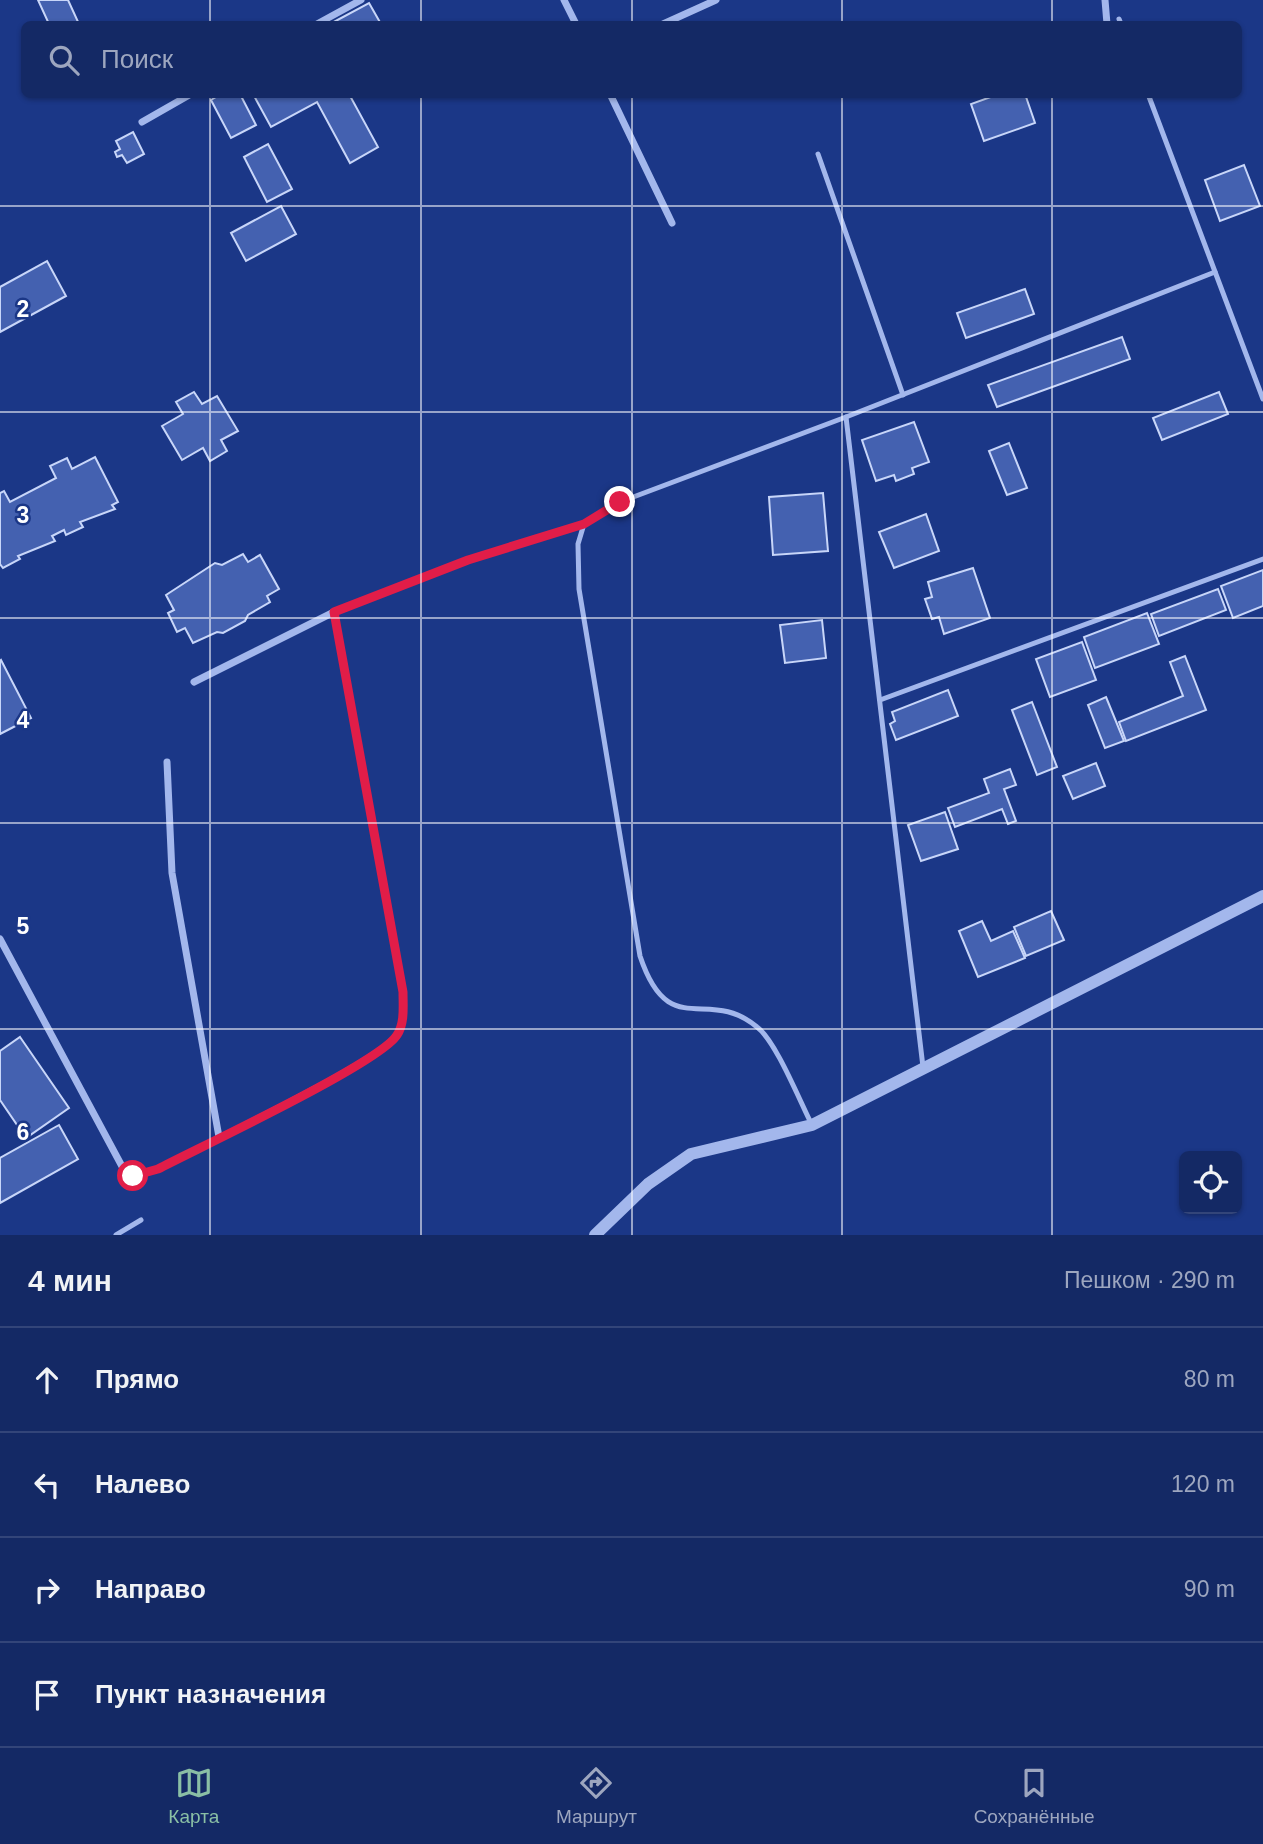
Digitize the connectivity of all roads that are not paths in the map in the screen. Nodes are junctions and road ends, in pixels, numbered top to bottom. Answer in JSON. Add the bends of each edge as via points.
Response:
{"nodes":[{"id":1,"x":361,"y":0,"type":"edge"},
{"id":2,"x":565,"y":0,"type":"edge"},
{"id":3,"x":716,"y":0,"type":"edge"},
{"id":4,"x":1105,"y":0,"type":"edge"},
{"id":5,"x":322,"y":21,"type":"edge"},
{"id":6,"x":575,"y":21,"type":"edge"},
{"id":7,"x":670,"y":21,"type":"edge"},
{"id":8,"x":1107,"y":21,"type":"edge"},
{"id":9,"x":184,"y":98,"type":"edge"},
{"id":10,"x":612,"y":98,"type":"edge"},
{"id":11,"x":1150,"y":98,"type":"edge"},
{"id":12,"x":142,"y":122,"type":"dead end"},
{"id":13,"x":818,"y":154,"type":"dead end"},
{"id":14,"x":672,"y":223,"type":"dead end"},
{"id":15,"x":1215,"y":272,"type":"junction"},
{"id":16,"x":903,"y":395,"type":"junction"},
{"id":17,"x":1263,"y":399,"type":"edge"},
{"id":18,"x":846,"y":417,"type":"junction"},
{"id":19,"x":584,"y":524,"type":"junction"},
{"id":20,"x":1263,"y":559,"type":"edge"},
{"id":21,"x":334,"y":612,"type":"junction"},
{"id":22,"x":194,"y":682,"type":"dead end"},
{"id":23,"x":880,"y":700,"type":"junction"},
{"id":24,"x":167,"y":762,"type":"dead end"},
{"id":25,"x":1263,"y":896,"type":"edge"},
{"id":26,"x":0,"y":939,"type":"edge"},
{"id":27,"x":923,"y":1068,"type":"junction"},
{"id":28,"x":813,"y":1125,"type":"junction"},
{"id":29,"x":219,"y":1137,"type":"junction"},
{"id":30,"x":141,"y":1220,"type":"dead end"},
{"id":31,"x":116,"y":1235,"type":"edge"},
{"id":32,"x":595,"y":1235,"type":"edge"}],
"edges":[{"from":1,"to":5,"type":"street"},
{"from":2,"to":6,"type":"street"},
{"from":3,"to":7,"type":"street"},
{"from":4,"to":8,"type":"street"},
{"from":9,"to":12,"type":"street"},
{"from":10,"to":14,"type":"street"},
{"from":11,"to":15,"type":"lane"},
{"from":13,"to":16,"type":"lane"},
{"from":15,"to":16,"type":"lane"},
{"from":15,"to":17,"type":"lane"},
{"from":16,"to":18,"type":"lane"},
{"from":18,"to":19,"type":"lane","via":[[620,502]]},
{"from":18,"to":23,"type":"lane"},
{"from":19,"to":21,"type":"street","via":[[468,560]]},
{"from":19,"to":28,"type":"lane","via":[[578,544],[579,589],[647,977],[658,995],[678,1008],[720,1010],[742,1016],[760,1029]]},
{"from":20,"to":23,"type":"lane"},
{"from":21,"to":22,"type":"street"},
{"from":21,"to":29,"type":"street","via":[[397,960],[403,1016],[397,1035],[384,1048]]},
{"from":23,"to":27,"type":"lane"},
{"from":24,"to":29,"type":"street","via":[[172,873]]},
{"from":25,"to":27,"type":"street"},
{"from":26,"to":29,"type":"street","via":[[124,1170],[133,1176],[145,1174]]},
{"from":27,"to":28,"type":"street"},
{"from":28,"to":32,"type":"street","via":[[691,1154],[648,1184]]},
{"from":30,"to":31,"type":"lane"}]}
